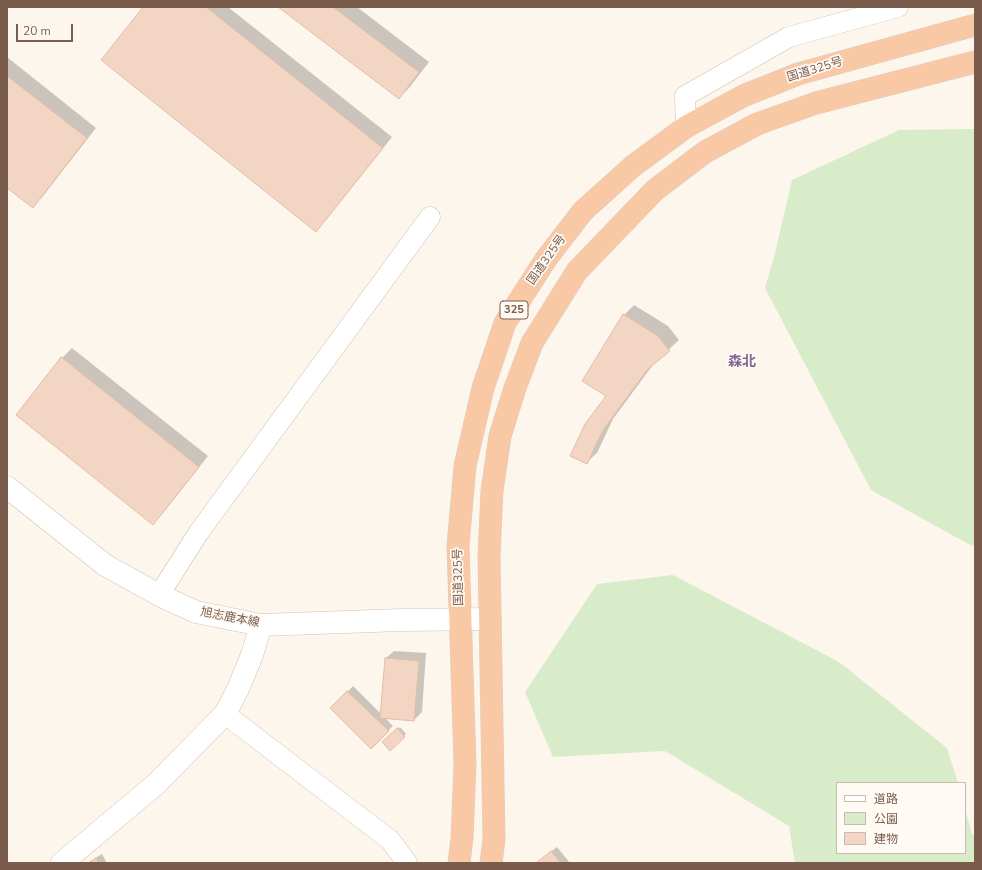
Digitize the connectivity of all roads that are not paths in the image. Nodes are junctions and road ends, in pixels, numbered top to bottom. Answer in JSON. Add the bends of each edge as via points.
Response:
{"nodes":[{"id":1,"x":898,"y":7,"type":"edge"},
{"id":2,"x":975,"y":25,"type":"edge"},
{"id":3,"x":975,"y":62,"type":"edge"},
{"id":4,"x":686,"y":127,"type":"junction"},
{"id":5,"x":430,"y":217,"type":"dead end"},
{"id":6,"x":7,"y":487,"type":"edge"},
{"id":7,"x":159,"y":595,"type":"junction"},
{"id":8,"x":460,"y":619,"type":"junction"},
{"id":9,"x":490,"y":619,"type":"junction"},
{"id":10,"x":261,"y":625,"type":"junction"},
{"id":11,"x":225,"y":714,"type":"junction"},
{"id":12,"x":62,"y":863,"type":"edge"},
{"id":13,"x":407,"y":863,"type":"edge"},
{"id":14,"x":459,"y":863,"type":"edge"},
{"id":15,"x":491,"y":863,"type":"edge"}],
"edges":[{"from":1,"to":4,"type":"street","via":[[789,37],[685,96]]},
{"from":2,"to":4,"type":"highway","name":"国道325号","number":"325","via":[[798,74],[742,96]]},
{"from":3,"to":9,"type":"highway","number":"325","via":[[816,103],[751,128],[705,152],[655,190],[577,271],[532,343],[500,436],[492,491]]},
{"from":4,"to":8,"type":"highway","name":"国道325号","number":"325","via":[[633,166],[583,211],[546,259],[505,323],[483,388],[465,466],[458,546]]},
{"from":5,"to":7,"type":"street","via":[[199,532]]},
{"from":6,"to":7,"type":"main road","name":"旭志鹿本線","via":[[106,565]]},
{"from":7,"to":10,"type":"main road","name":"旭志鹿本線","via":[[196,612]]},
{"from":8,"to":9,"type":"main road","name":"旭志鹿本線"},
{"from":8,"to":10,"type":"main road","name":"旭志鹿本線"},
{"from":8,"to":14,"type":"highway","name":"国道325号","number":"325","via":[[465,764]]},
{"from":9,"to":15,"type":"highway","number":"325","via":[[494,839]]},
{"from":10,"to":11,"type":"main road","via":[[252,655]]},
{"from":11,"to":12,"type":"main road","via":[[156,784]]},
{"from":11,"to":13,"type":"street","via":[[390,840]]}]}
